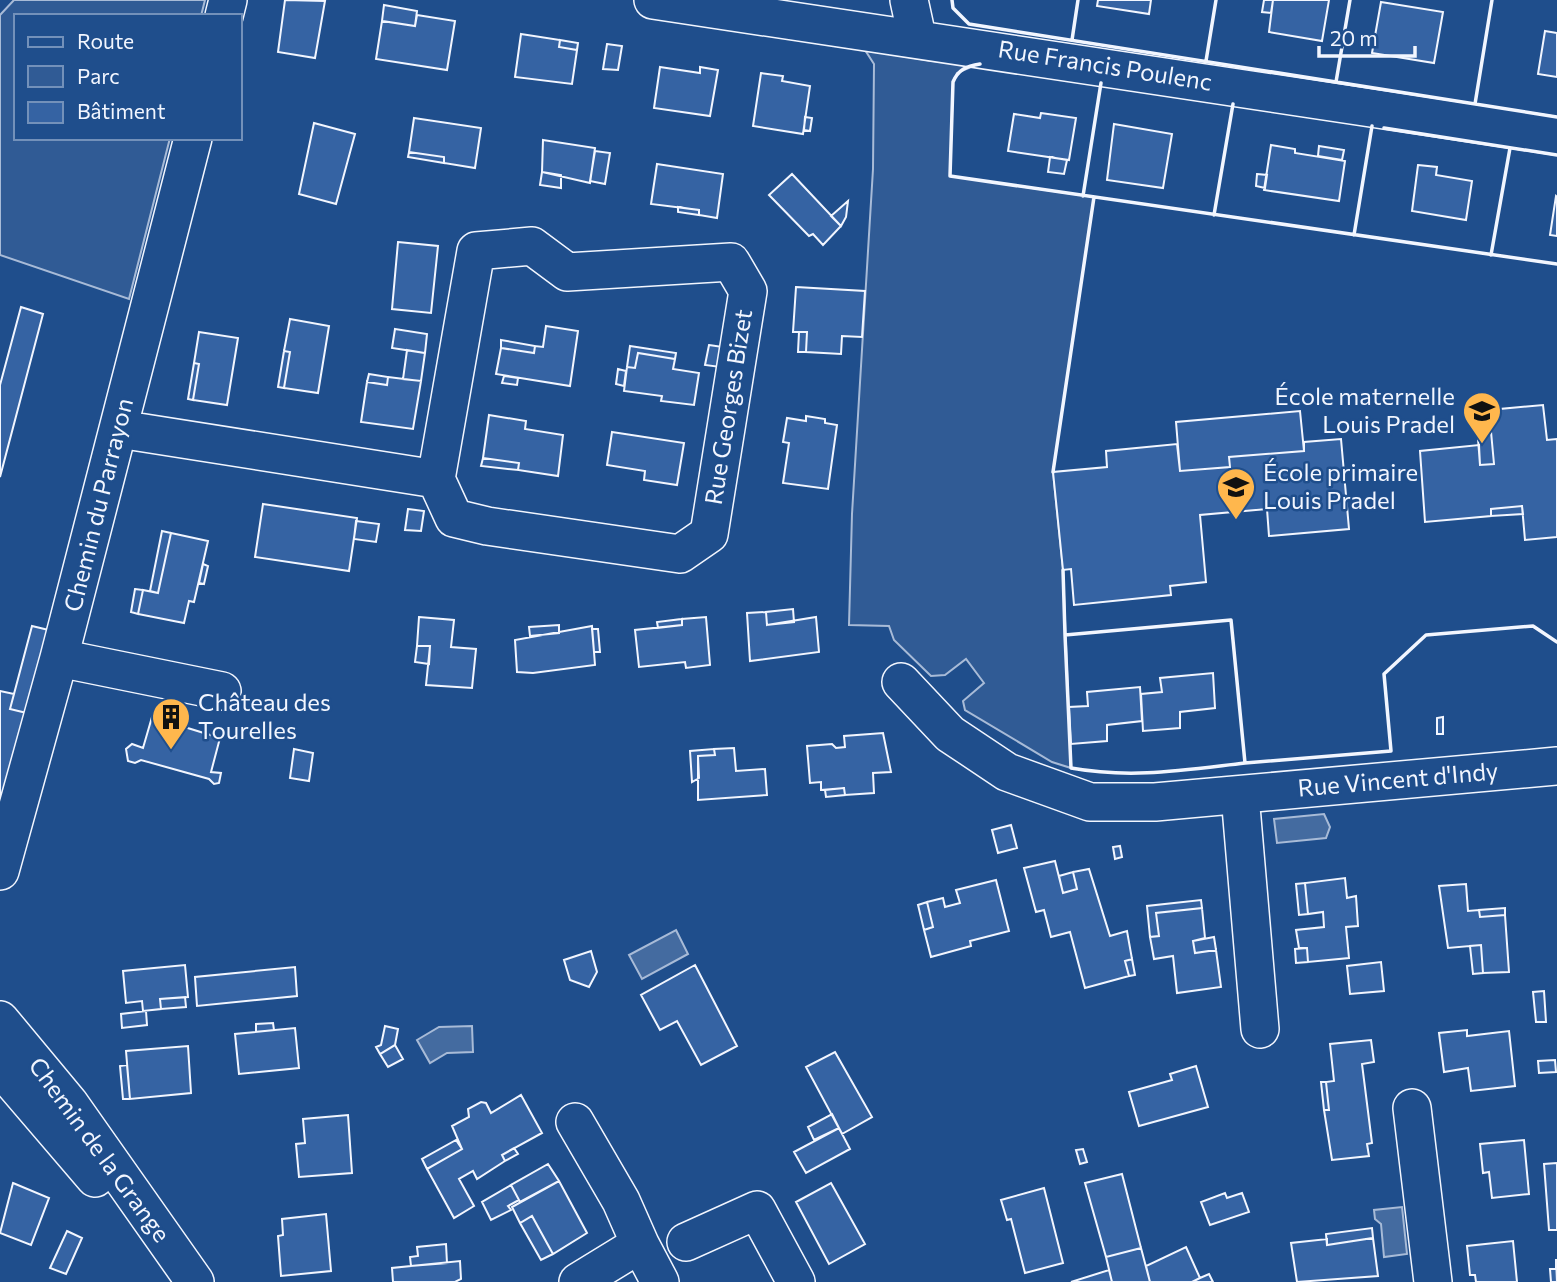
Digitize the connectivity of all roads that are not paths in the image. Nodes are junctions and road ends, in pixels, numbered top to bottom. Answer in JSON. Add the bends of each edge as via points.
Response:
{"nodes":[{"id":1,"x":653,"y":0,"type":"edge"},
{"id":2,"x":909,"y":0,"type":"edge"},
{"id":3,"x":917,"y":37,"type":"junction"},
{"id":4,"x":1557,"y":136,"type":"edge"},
{"id":5,"x":192,"y":140,"type":"edge"},
{"id":6,"x":119,"y":429,"type":"junction"},
{"id":7,"x":436,"y":479,"type":"junction"},
{"id":8,"x":59,"y":658,"type":"junction"},
{"id":9,"x":901,"y":682,"type":"dead end"},
{"id":10,"x":222,"y":691,"type":"dead end"},
{"id":11,"x":1557,"y":766,"type":"edge"},
{"id":12,"x":1240,"y":794,"type":"junction"},
{"id":13,"x":0,"y":871,"type":"edge"},
{"id":14,"x":0,"y":1020,"type":"edge"},
{"id":15,"x":1260,"y":1029,"type":"dead end"},
{"id":16,"x":0,"y":1067,"type":"edge"},
{"id":17,"x":1412,"y":1108,"type":"dead end"},
{"id":18,"x":575,"y":1122,"type":"dead end"},
{"id":19,"x":686,"y":1242,"type":"dead end"},
{"id":20,"x":640,"y":1244,"type":"junction"},
{"id":21,"x":170,"y":1282,"type":"edge"},
{"id":22,"x":195,"y":1282,"type":"edge"},
{"id":23,"x":578,"y":1282,"type":"edge"},
{"id":24,"x":660,"y":1282,"type":"edge"},
{"id":25,"x":796,"y":1282,"type":"edge"},
{"id":26,"x":1433,"y":1282,"type":"edge"}],
"edges":[{"from":1,"to":3,"type":"street","name":"Rue Francis Poulenc"},
{"from":2,"to":3,"type":"street"},
{"from":3,"to":4,"type":"street","name":"Rue Francis Poulenc"},
{"from":5,"to":6,"type":"street","name":"Chemin du Parrayon"},
{"from":6,"to":7,"type":"street"},
{"from":6,"to":8,"type":"street","name":"Chemin du Parrayon"},
{"from":7,"to":7,"type":"street","name":"Rue Georges Bizet","via":[[454,518],[487,526],[680,554],[709,534],[748,291],[731,262],[567,272],[532,246],[476,251]]},
{"from":8,"to":10,"type":"street"},
{"from":8,"to":13,"type":"street","name":"Chemin du Parrayon"},
{"from":9,"to":12,"type":"street","name":"Rue Vincent d'Indy","via":[[950,734],[1007,772],[1090,802]]},
{"from":11,"to":12,"type":"street","name":"Rue Vincent d'Indy"},
{"from":12,"to":15,"type":"street"},
{"from":14,"to":22,"type":"street","name":"Chemin de la Grange","via":[[69,1104]]},
{"from":16,"to":21,"type":"street","name":"Chemin de la Grange","via":[[91,1173]]},
{"from":17,"to":26,"type":"street"},
{"from":18,"to":20,"type":"street"},
{"from":19,"to":25,"type":"street","via":[[757,1210]]},
{"from":20,"to":23,"type":"street"},
{"from":20,"to":24,"type":"street"}]}
